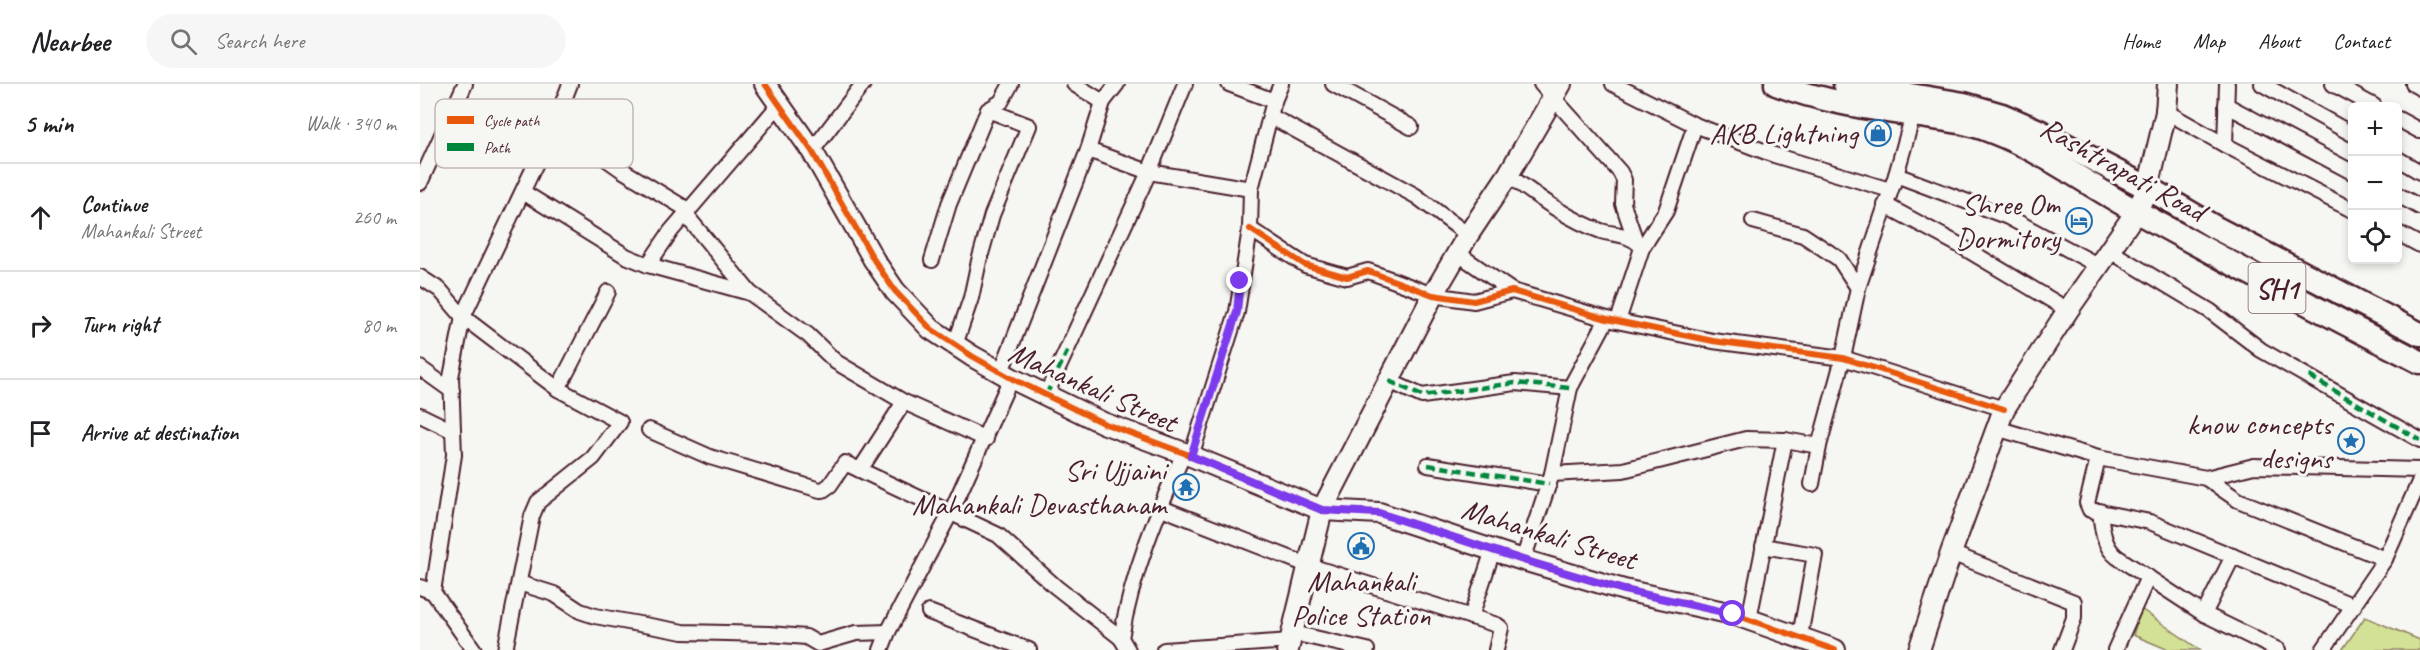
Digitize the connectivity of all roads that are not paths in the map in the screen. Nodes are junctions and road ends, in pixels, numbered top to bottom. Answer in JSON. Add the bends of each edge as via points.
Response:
{"nodes":[{"id":1,"x":465,"y":84,"type":"edge"},
{"id":2,"x":570,"y":84,"type":"edge"},
{"id":3,"x":765,"y":84,"type":"edge"},
{"id":4,"x":863,"y":84,"type":"edge"},
{"id":5,"x":1011,"y":84,"type":"edge"},
{"id":6,"x":1074,"y":84,"type":"edge"},
{"id":7,"x":1117,"y":84,"type":"edge"},
{"id":8,"x":1185,"y":84,"type":"edge"},
{"id":9,"x":1229,"y":84,"type":"edge"},
{"id":10,"x":1281,"y":84,"type":"edge"},
{"id":11,"x":1333,"y":84,"type":"edge"},
{"id":12,"x":1612,"y":84,"type":"edge"},
{"id":13,"x":1776,"y":84,"type":"edge"},
{"id":14,"x":1845,"y":84,"type":"edge"},
{"id":15,"x":2168,"y":84,"type":"edge"},
{"id":16,"x":2227,"y":84,"type":"edge"},
{"id":17,"x":2262,"y":84,"type":"edge"},
{"id":18,"x":2333,"y":84,"type":"edge"},
{"id":19,"x":2413,"y":84,"type":"edge"},
{"id":20,"x":1552,"y":88,"type":"edge"},
{"id":21,"x":2420,"y":88,"type":"edge"},
{"id":22,"x":1830,"y":92,"type":"edge"},
{"id":23,"x":458,"y":99,"type":"edge"},
{"id":24,"x":564,"y":99,"type":"edge"},
{"id":25,"x":1916,"y":99,"type":"edge"},
{"id":26,"x":1274,"y":100,"type":"junction"},
{"id":27,"x":1103,"y":102,"type":"junction"},
{"id":28,"x":2367,"y":102,"type":"edge"},
{"id":29,"x":2226,"y":105,"type":"junction"},
{"id":30,"x":778,"y":106,"type":"junction"},
{"id":31,"x":988,"y":110,"type":"junction"},
{"id":32,"x":2165,"y":111,"type":"junction"},
{"id":33,"x":1270,"y":116,"type":"junction"},
{"id":34,"x":2402,"y":122,"type":"edge"},
{"id":35,"x":1695,"y":125,"type":"junction"},
{"id":36,"x":1411,"y":127,"type":"dead end"},
{"id":37,"x":2420,"y":131,"type":"edge"},
{"id":38,"x":2348,"y":132,"type":"edge"},
{"id":39,"x":2225,"y":145,"type":"junction"},
{"id":40,"x":435,"y":150,"type":"edge"},
{"id":41,"x":1088,"y":150,"type":"junction"},
{"id":42,"x":812,"y":151,"type":"junction"},
{"id":43,"x":2402,"y":162,"type":"edge"},
{"id":44,"x":534,"y":168,"type":"edge"},
{"id":45,"x":619,"y":168,"type":"edge"},
{"id":46,"x":2348,"y":170,"type":"edge"},
{"id":47,"x":2420,"y":171,"type":"edge"},
{"id":48,"x":1149,"y":172,"type":"junction"},
{"id":49,"x":1508,"y":175,"type":"junction"},
{"id":50,"x":1896,"y":175,"type":"junction"},
{"id":51,"x":420,"y":183,"type":"edge"},
{"id":52,"x":2148,"y":188,"type":"junction"},
{"id":53,"x":1251,"y":189,"type":"junction"},
{"id":54,"x":1890,"y":190,"type":"junction"},
{"id":55,"x":523,"y":192,"type":"junction"},
{"id":56,"x":2402,"y":198,"type":"edge"},
{"id":57,"x":1885,"y":205,"type":"junction"},
{"id":58,"x":2420,"y":207,"type":"edge"},
{"id":59,"x":2348,"y":208,"type":"edge"},
{"id":60,"x":687,"y":212,"type":"junction"},
{"id":61,"x":2136,"y":212,"type":"junction"},
{"id":62,"x":1753,"y":221,"type":"dead end"},
{"id":63,"x":1250,"y":229,"type":"junction"},
{"id":64,"x":1468,"y":235,"type":"junction"},
{"id":65,"x":2402,"y":236,"type":"edge"},
{"id":66,"x":1638,"y":243,"type":"junction"},
{"id":67,"x":2420,"y":245,"type":"edge"},
{"id":68,"x":1457,"y":253,"type":"junction"},
{"id":69,"x":2104,"y":258,"type":"junction"},
{"id":70,"x":932,"y":260,"type":"dead end"},
{"id":71,"x":648,"y":265,"type":"junction"},
{"id":72,"x":420,"y":277,"type":"edge"},
{"id":73,"x":1858,"y":288,"type":"junction"},
{"id":74,"x":1512,"y":291,"type":"junction"},
{"id":75,"x":608,"y":292,"type":"dead end"},
{"id":76,"x":750,"y":293,"type":"junction"},
{"id":77,"x":1432,"y":295,"type":"junction"},
{"id":78,"x":2068,"y":310,"type":"junction"},
{"id":79,"x":463,"y":317,"type":"junction"},
{"id":80,"x":1613,"y":320,"type":"junction"},
{"id":81,"x":2420,"y":334,"type":"edge"},
{"id":82,"x":956,"y":345,"type":"junction"},
{"id":83,"x":1844,"y":358,"type":"junction"},
{"id":84,"x":2420,"y":362,"type":"edge"},
{"id":85,"x":420,"y":368,"type":"edge"},
{"id":86,"x":1006,"y":375,"type":"junction"},
{"id":87,"x":1389,"y":381,"type":"junction"},
{"id":88,"x":1570,"y":388,"type":"junction"},
{"id":89,"x":558,"y":389,"type":"junction"},
{"id":90,"x":452,"y":391,"type":"junction"},
{"id":91,"x":1046,"y":395,"type":"junction"},
{"id":92,"x":904,"y":402,"type":"junction"},
{"id":93,"x":2004,"y":409,"type":"junction"},
{"id":94,"x":420,"y":415,"type":"edge"},
{"id":95,"x":1996,"y":428,"type":"junction"},
{"id":96,"x":648,"y":430,"type":"dead end"},
{"id":97,"x":453,"y":431,"type":"junction"},
{"id":98,"x":986,"y":439,"type":"junction"},
{"id":99,"x":1785,"y":440,"type":"junction"},
{"id":100,"x":2420,"y":440,"type":"edge"},
{"id":101,"x":1819,"y":447,"type":"junction"},
{"id":102,"x":1187,"y":454,"type":"junction"},
{"id":103,"x":2098,"y":458,"type":"junction"},
{"id":104,"x":1428,"y":465,"type":"dead end"},
{"id":105,"x":860,"y":470,"type":"junction"},
{"id":106,"x":2420,"y":470,"type":"edge"},
{"id":107,"x":2206,"y":478,"type":"junction"},
{"id":108,"x":1551,"y":479,"type":"junction"},
{"id":109,"x":2420,"y":480,"type":"edge"},
{"id":110,"x":1812,"y":484,"type":"dead end"},
{"id":111,"x":1159,"y":507,"type":"junction"},
{"id":112,"x":1322,"y":510,"type":"junction"},
{"id":113,"x":2100,"y":511,"type":"junction"},
{"id":114,"x":951,"y":512,"type":"junction"},
{"id":115,"x":1763,"y":546,"type":"junction"},
{"id":116,"x":1493,"y":550,"type":"junction"},
{"id":117,"x":1951,"y":553,"type":"junction"},
{"id":118,"x":2234,"y":556,"type":"junction"},
{"id":119,"x":2385,"y":559,"type":"junction"},
{"id":120,"x":1523,"y":560,"type":"junction"},
{"id":121,"x":1310,"y":566,"type":"junction"},
{"id":122,"x":2148,"y":577,"type":"junction"},
{"id":123,"x":519,"y":583,"type":"junction"},
{"id":124,"x":426,"y":589,"type":"edge"},
{"id":125,"x":2354,"y":606,"type":"junction"},
{"id":126,"x":929,"y":612,"type":"dead end"},
{"id":127,"x":2204,"y":614,"type":"junction"},
{"id":128,"x":1471,"y":616,"type":"junction"},
{"id":129,"x":1749,"y":619,"type":"junction"},
{"id":130,"x":888,"y":632,"type":"junction"},
{"id":131,"x":1800,"y":636,"type":"junction"},
{"id":132,"x":1290,"y":641,"type":"edge"},
{"id":133,"x":1124,"y":644,"type":"edge"},
{"id":134,"x":814,"y":647,"type":"edge"},
{"id":135,"x":1202,"y":648,"type":"edge"},
{"id":136,"x":474,"y":650,"type":"edge"},
{"id":137,"x":505,"y":650,"type":"edge"},
{"id":138,"x":881,"y":650,"type":"edge"},
{"id":139,"x":1029,"y":650,"type":"edge"},
{"id":140,"x":1164,"y":650,"type":"edge"},
{"id":141,"x":1367,"y":650,"type":"edge"},
{"id":142,"x":1496,"y":650,"type":"edge"},
{"id":143,"x":1835,"y":650,"type":"edge"},
{"id":144,"x":1919,"y":650,"type":"edge"},
{"id":145,"x":2062,"y":650,"type":"edge"},
{"id":146,"x":2115,"y":650,"type":"edge"},
{"id":147,"x":2278,"y":650,"type":"edge"},
{"id":148,"x":2323,"y":650,"type":"edge"}],
"edges":[{"from":1,"to":23,"type":"street"},
{"from":2,"to":24,"type":"street"},
{"from":3,"to":30,"type":"street","name":"Mahankali Street"},
{"from":4,"to":42,"type":"street"},
{"from":5,"to":31,"type":"street","via":[[1001,102]]},
{"from":6,"to":27,"type":"street"},
{"from":7,"to":27,"type":"street"},
{"from":8,"to":48,"type":"street"},
{"from":9,"to":26,"type":"street"},
{"from":10,"to":26,"type":"street"},
{"from":11,"to":36,"type":"street"},
{"from":12,"to":35,"type":"street"},
{"from":13,"to":22,"type":"main road","name":"Rashtrapati Road","number":"SH1","via":[[1807,96]]},
{"from":14,"to":25,"type":"main road","name":"Rashtrapati Road","number":"SH1"},
{"from":15,"to":32,"type":"street"},
{"from":16,"to":29,"type":"street"},
{"from":17,"to":38,"type":"street"},
{"from":18,"to":28,"type":"street"},
{"from":19,"to":21,"type":"street"},
{"from":20,"to":49,"type":"street"},
{"from":20,"to":66,"type":"street","via":[[1620,172],[1624,180],[1623,204]]},
{"from":22,"to":25,"type":"main road","name":"Rashtrapati Road","number":"SH1"},
{"from":25,"to":50,"type":"street"},
{"from":25,"to":52,"type":"main road","name":"Rashtrapati Road","number":"SH1","via":[[2002,115]]},
{"from":25,"to":61,"type":"main road","name":"Rashtrapati Road","number":"SH1","via":[[1954,120],[1993,132],[2041,155]]},
{"from":26,"to":33,"type":"street"},
{"from":27,"to":41,"type":"street"},
{"from":29,"to":39,"type":"street"},
{"from":29,"to":46,"type":"street"},
{"from":30,"to":42,"type":"street","name":"Mahankali Street"},
{"from":30,"to":60,"type":"street"},
{"from":31,"to":70,"type":"street","via":[[949,204]]},
{"from":31,"to":82,"type":"street","via":[[1029,126],[992,215]]},
{"from":32,"to":39,"type":"street"},
{"from":32,"to":52,"type":"street"},
{"from":33,"to":53,"type":"street"},
{"from":33,"to":64,"type":"street","via":[[1416,196]]},
{"from":34,"to":37,"type":"street"},
{"from":35,"to":54,"type":"street","via":[[1774,155]]},
{"from":35,"to":66,"type":"street","via":[[1666,211]]},
{"from":39,"to":59,"type":"street"},
{"from":40,"to":51,"type":"street"},
{"from":41,"to":48,"type":"street"},
{"from":41,"to":86,"type":"street"},
{"from":42,"to":82,"type":"street","name":"Mahankali Street","via":[[895,291],[931,329]]},
{"from":43,"to":47,"type":"street"},
{"from":44,"to":55,"type":"street"},
{"from":45,"to":60,"type":"street"},
{"from":48,"to":53,"type":"street"},
{"from":48,"to":91,"type":"street"},
{"from":49,"to":64,"type":"street"},
{"from":49,"to":66,"type":"street","via":[[1582,223]]},
{"from":50,"to":54,"type":"street"},
{"from":50,"to":69,"type":"street"},
{"from":52,"to":61,"type":"street"},
{"from":52,"to":81,"type":"main road","name":"Rashtrapati Road","number":"SH1","via":[[2216,228]]},
{"from":53,"to":63,"type":"street"},
{"from":54,"to":57,"type":"street"},
{"from":55,"to":71,"type":"street","via":[[626,256]]},
{"from":55,"to":79,"type":"street"},
{"from":56,"to":58,"type":"street"},
{"from":57,"to":73,"type":"street"},
{"from":57,"to":78,"type":"street"},
{"from":60,"to":71,"type":"street"},
{"from":60,"to":76,"type":"street"},
{"from":61,"to":69,"type":"street"},
{"from":61,"to":84,"type":"main road","name":"Rashtrapati Road","number":"SH1"},
{"from":62,"to":73,"type":"street","via":[[1803,235],[1839,259]]},
{"from":63,"to":77,"type":"street","via":[[1305,265],[1347,277],[1368,271]]},
{"from":63,"to":102,"type":"street","via":[[1237,312]]},
{"from":64,"to":68,"type":"street"},
{"from":65,"to":67,"type":"street"},
{"from":66,"to":80,"type":"street"},
{"from":68,"to":74,"type":"street"},
{"from":68,"to":77,"type":"street"},
{"from":69,"to":78,"type":"street"},
{"from":69,"to":100,"type":"street","via":[[2210,311],[2261,350]]},
{"from":71,"to":76,"type":"street"},
{"from":72,"to":79,"type":"street","via":[[440,290]]},
{"from":73,"to":83,"type":"street"},
{"from":74,"to":77,"type":"street","via":[[1474,301]]},
{"from":74,"to":80,"type":"street"},
{"from":75,"to":89,"type":"street"},
{"from":76,"to":92,"type":"street","via":[[808,335],[836,362]]},
{"from":77,"to":87,"type":"street"},
{"from":78,"to":93,"type":"street"},
{"from":79,"to":89,"type":"street"},
{"from":79,"to":90,"type":"street","via":[[451,377]]},
{"from":80,"to":83,"type":"street","via":[[1713,340]]},
{"from":80,"to":88,"type":"street"},
{"from":82,"to":86,"type":"street","name":"Mahankali Street"},
{"from":83,"to":93,"type":"street"},
{"from":83,"to":101,"type":"street"},
{"from":85,"to":90,"type":"street"},
{"from":86,"to":91,"type":"street","name":"Mahankali Street"},
{"from":86,"to":98,"type":"street"},
{"from":87,"to":88,"type":"street","via":[[1422,396],[1515,383]]},
{"from":87,"to":112,"type":"street"},
{"from":88,"to":108,"type":"street"},
{"from":89,"to":123,"type":"street","via":[[620,422],[592,458],[538,502]]},
{"from":90,"to":97,"type":"street"},
{"from":91,"to":102,"type":"street","name":"Mahankali Street","via":[[1103,423]]},
{"from":92,"to":98,"type":"street"},
{"from":92,"to":105,"type":"street"},
{"from":93,"to":95,"type":"street"},
{"from":94,"to":97,"type":"street"},
{"from":95,"to":103,"type":"street"},
{"from":95,"to":117,"type":"street"},
{"from":96,"to":105,"type":"street","via":[[710,457],[820,490],[830,485],[845,463]]},
{"from":97,"to":124,"type":"street","via":[[454,455]]},
{"from":98,"to":114,"type":"street"},
{"from":99,"to":101,"type":"street"},
{"from":99,"to":108,"type":"street","via":[[1746,439],[1623,470]]},
{"from":99,"to":115,"type":"street"},
{"from":101,"to":110,"type":"street"},
{"from":102,"to":111,"type":"street"},
{"from":102,"to":112,"type":"street","name":"Mahankali Street"},
{"from":103,"to":107,"type":"street"},
{"from":103,"to":113,"type":"street","via":[[2087,503],[2091,510]]},
{"from":104,"to":108,"type":"street"},
{"from":105,"to":114,"type":"street"},
{"from":106,"to":107,"type":"street","via":[[2254,466]]},
{"from":107,"to":119,"type":"street","via":[[2238,500]]},
{"from":108,"to":120,"type":"street"},
{"from":109,"to":119,"type":"street"},
{"from":111,"to":121,"type":"street"},
{"from":111,"to":133,"type":"street","via":[[1128,598]]},
{"from":112,"to":116,"type":"street","name":"Mahankali Street","via":[[1379,513]]},
{"from":112,"to":121,"type":"street"},
{"from":113,"to":118,"type":"street","via":[[2150,522]]},
{"from":113,"to":122,"type":"street","via":[[2111,552]]},
{"from":114,"to":130,"type":"street"},
{"from":114,"to":133,"type":"street","via":[[998,535]]},
{"from":115,"to":129,"type":"street"},
{"from":115,"to":131,"type":"street","via":[[1815,555]]},
{"from":116,"to":120,"type":"street","name":"Mahankali Street"},
{"from":116,"to":128,"type":"street"},
{"from":117,"to":144,"type":"street"},
{"from":117,"to":145,"type":"street","via":[[2074,602],[2074,618]]},
{"from":118,"to":125,"type":"street"},
{"from":118,"to":127,"type":"street"},
{"from":119,"to":125,"type":"street"},
{"from":120,"to":129,"type":"street","name":"Mahankali Street","via":[[1624,590]]},
{"from":121,"to":128,"type":"street"},
{"from":121,"to":132,"type":"street"},
{"from":122,"to":127,"type":"street"},
{"from":122,"to":146,"type":"street"},
{"from":123,"to":134,"type":"street","via":[[554,594],[595,616],[683,632],[806,637]]},
{"from":123,"to":137,"type":"street"},
{"from":124,"to":136,"type":"street"},
{"from":125,"to":148,"type":"street"},
{"from":126,"to":139,"type":"street"},
{"from":127,"to":147,"type":"street"},
{"from":128,"to":142,"type":"street","via":[[1501,627]]},
{"from":129,"to":131,"type":"street","name":"Mahankali Street"},
{"from":130,"to":134,"type":"street","via":[[856,633]]},
{"from":130,"to":138,"type":"street"},
{"from":131,"to":143,"type":"street","name":"Mahankali Street"},
{"from":132,"to":135,"type":"street"},
{"from":132,"to":141,"type":"street"},
{"from":135,"to":140,"type":"street"}]}
